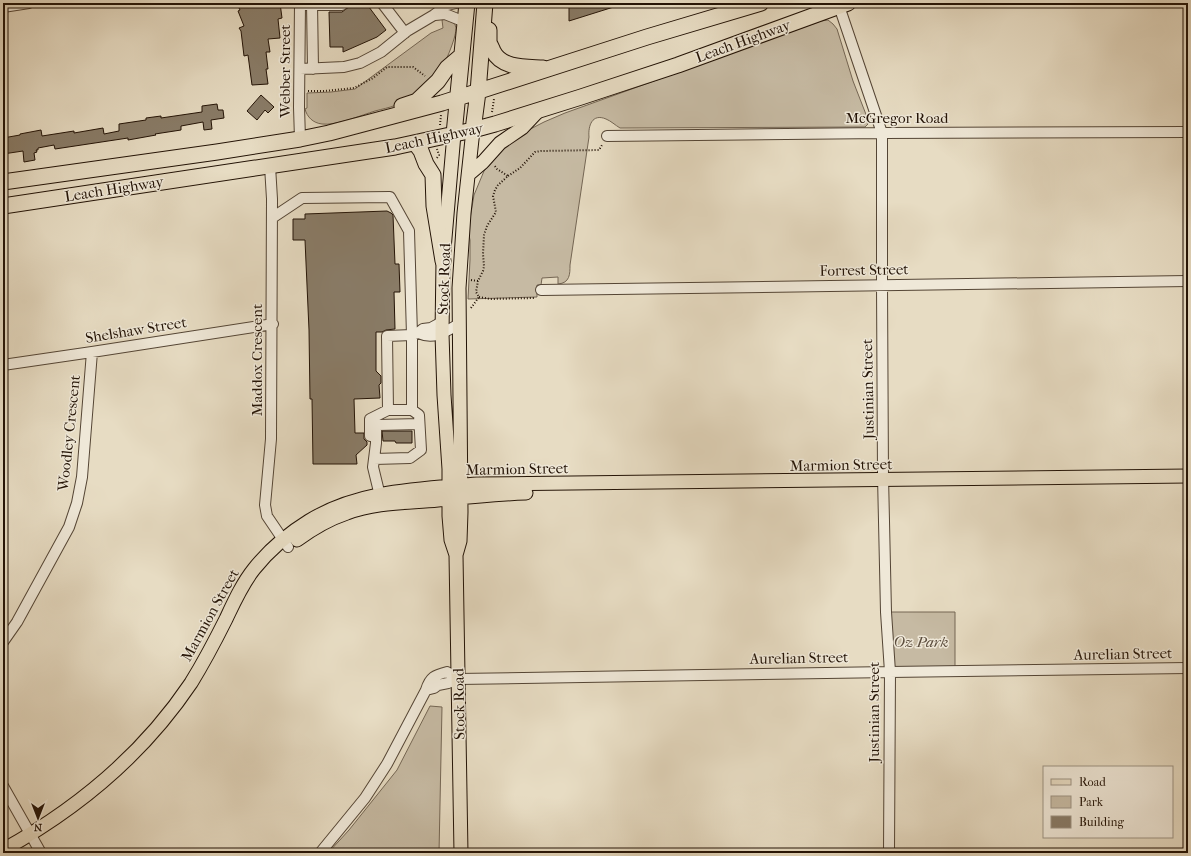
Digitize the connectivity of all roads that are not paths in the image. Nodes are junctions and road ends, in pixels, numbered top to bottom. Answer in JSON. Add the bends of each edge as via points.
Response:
{"nodes":[{"id":1,"x":29,"y":3,"type":"edge"},
{"id":2,"x":344,"y":3,"type":"edge"},
{"id":3,"x":382,"y":3,"type":"edge"},
{"id":4,"x":456,"y":3,"type":"edge"},
{"id":5,"x":467,"y":3,"type":"edge"},
{"id":6,"x":486,"y":3,"type":"edge"},
{"id":7,"x":761,"y":3,"type":"edge"},
{"id":8,"x":300,"y":4,"type":"edge"},
{"id":9,"x":312,"y":4,"type":"edge"},
{"id":10,"x":842,"y":4,"type":"edge"},
{"id":11,"x":3,"y":7,"type":"edge"},
{"id":12,"x":434,"y":15,"type":"junction"},
{"id":13,"x":465,"y":22,"type":"junction"},
{"id":14,"x":405,"y":33,"type":"junction"},
{"id":15,"x":461,"y":56,"type":"junction"},
{"id":16,"x":550,"y":68,"type":"junction"},
{"id":17,"x":300,"y":69,"type":"junction"},
{"id":18,"x":313,"y":69,"type":"junction"},
{"id":19,"x":478,"y":92,"type":"junction"},
{"id":20,"x":457,"y":98,"type":"junction"},
{"id":21,"x":539,"y":110,"type":"junction"},
{"id":22,"x":361,"y":125,"type":"junction"},
{"id":23,"x":473,"y":130,"type":"junction"},
{"id":24,"x":882,"y":132,"type":"junction"},
{"id":25,"x":1188,"y":132,"type":"edge"},
{"id":26,"x":454,"y":134,"type":"junction"},
{"id":27,"x":607,"y":136,"type":"road end"},
{"id":28,"x":300,"y":139,"type":"junction"},
{"id":29,"x":415,"y":143,"type":"junction"},
{"id":30,"x":270,"y":166,"type":"junction"},
{"id":31,"x":469,"y":174,"type":"junction"},
{"id":32,"x":3,"y":182,"type":"edge"},
{"id":33,"x":3,"y":206,"type":"edge"},
{"id":34,"x":272,"y":218,"type":"junction"},
{"id":35,"x":443,"y":261,"type":"junction"},
{"id":36,"x":1188,"y":281,"type":"edge"},
{"id":37,"x":882,"y":285,"type":"junction"},
{"id":38,"x":541,"y":290,"type":"road end"},
{"id":39,"x":273,"y":324,"type":"junction"},
{"id":40,"x":459,"y":324,"type":"junction"},
{"id":41,"x":442,"y":328,"type":"junction"},
{"id":42,"x":415,"y":334,"type":"junction"},
{"id":43,"x":92,"y":352,"type":"junction"},
{"id":44,"x":3,"y":365,"type":"edge"},
{"id":45,"x":388,"y":410,"type":"junction"},
{"id":46,"x":412,"y":410,"type":"junction"},
{"id":47,"x":419,"y":424,"type":"junction"},
{"id":48,"x":374,"y":459,"type":"junction"},
{"id":49,"x":1188,"y":476,"type":"edge"},
{"id":50,"x":884,"y":484,"type":"junction"},
{"id":51,"x":1188,"y":484,"type":"edge"},
{"id":52,"x":455,"y":492,"type":"junction"},
{"id":53,"x":381,"y":500,"type":"junction"},
{"id":54,"x":285,"y":543,"type":"junction"},
{"id":55,"x":3,"y":642,"type":"edge"},
{"id":56,"x":1188,"y":668,"type":"edge"},
{"id":57,"x":890,"y":672,"type":"junction"},
{"id":58,"x":458,"y":679,"type":"junction"},
{"id":59,"x":3,"y":786,"type":"edge"},
{"id":60,"x":32,"y":838,"type":"junction"},
{"id":61,"x":3,"y":850,"type":"edge"},
{"id":62,"x":14,"y":853,"type":"edge"},
{"id":63,"x":41,"y":853,"type":"edge"},
{"id":64,"x":320,"y":853,"type":"edge"},
{"id":65,"x":461,"y":853,"type":"edge"},
{"id":66,"x":890,"y":853,"type":"edge"}],
"edges":[{"from":1,"to":11,"type":"street"},
{"from":2,"to":9,"type":"street"},
{"from":3,"to":14,"type":"street"},
{"from":4,"to":12,"type":"street","via":[[447,5]]},
{"from":5,"to":13,"type":"highway","name":"Stock Road"},
{"from":6,"to":16,"type":"highway","via":[[490,16],[489,43],[494,54],[506,64],[513,66]]},
{"from":6,"to":19,"type":"highway","name":"Stock Road"},
{"from":7,"to":16,"type":"highway","name":"Leach Highway"},
{"from":8,"to":9,"type":"street"},
{"from":8,"to":17,"type":"street","name":"Webber Street"},
{"from":9,"to":18,"type":"street"},
{"from":10,"to":21,"type":"highway","name":"Leach Highway","via":[[678,65]]},
{"from":10,"to":24,"type":"street","name":"Justinian Street"},
{"from":12,"to":13,"type":"street","via":[[445,14]]},
{"from":12,"to":14,"type":"street"},
{"from":13,"to":15,"type":"highway","name":"Stock Road"},
{"from":14,"to":18,"type":"street","via":[[382,52],[360,63]]},
{"from":15,"to":20,"type":"highway","name":"Stock Road"},
{"from":15,"to":22,"type":"highway","via":[[417,100]]},
{"from":16,"to":19,"type":"highway","name":"Leach Highway"},
{"from":17,"to":18,"type":"street"},
{"from":17,"to":28,"type":"street","name":"Webber Street"},
{"from":19,"to":20,"type":"highway","name":"Leach Highway"},
{"from":19,"to":23,"type":"highway","name":"Stock Road"},
{"from":20,"to":22,"type":"highway","name":"Leach Highway"},
{"from":20,"to":26,"type":"highway","name":"Stock Road"},
{"from":21,"to":23,"type":"highway","name":"Leach Highway"},
{"from":21,"to":31,"type":"main road"},
{"from":22,"to":28,"type":"highway","name":"Leach Highway"},
{"from":23,"to":26,"type":"highway","name":"Leach Highway"},
{"from":23,"to":31,"type":"main road","name":"Stock Road"},
{"from":24,"to":25,"type":"street","name":"McGregor Road"},
{"from":24,"to":27,"type":"street","name":"McGregor Road"},
{"from":24,"to":37,"type":"street","name":"Justinian Street"},
{"from":26,"to":29,"type":"highway","name":"Leach Highway"},
{"from":26,"to":35,"type":"main road","name":"Stock Road"},
{"from":28,"to":32,"type":"highway","name":"Leach Highway"},
{"from":29,"to":30,"type":"highway","name":"Leach Highway"},
{"from":29,"to":35,"type":"highway","via":[[432,176]]},
{"from":30,"to":33,"type":"highway","name":"Leach Highway"},
{"from":30,"to":34,"type":"street","name":"Maddox Crescent"},
{"from":31,"to":40,"type":"main road","name":"Stock Road","via":[[460,257]]},
{"from":34,"to":39,"type":"street","name":"Maddox Crescent"},
{"from":34,"to":42,"type":"street","via":[[302,198],[390,197],[409,231]]},
{"from":35,"to":41,"type":"main road","name":"Stock Road"},
{"from":36,"to":37,"type":"street","name":"Forrest Street"},
{"from":37,"to":38,"type":"street","name":"Forrest Street"},
{"from":37,"to":50,"type":"street","name":"Justinian Street"},
{"from":39,"to":43,"type":"street","name":"Shelshaw Street"},
{"from":39,"to":54,"type":"street","name":"Maddox Crescent","via":[[271,439],[265,505],[267,516]]},
{"from":40,"to":41,"type":"street"},
{"from":40,"to":52,"type":"main road","name":"Stock Road"},
{"from":41,"to":42,"type":"street","via":[[431,336]]},
{"from":41,"to":52,"type":"main road","name":"Stock Road"},
{"from":42,"to":45,"type":"street","via":[[387,336]]},
{"from":42,"to":46,"type":"street"},
{"from":43,"to":44,"type":"street","name":"Shelshaw Street"},
{"from":43,"to":55,"type":"street","name":"Woodley Crescent","via":[[82,477],[77,503],[65,534],[17,622]]},
{"from":45,"to":46,"type":"street"},
{"from":45,"to":48,"type":"street","via":[[370,419],[371,454]]},
{"from":46,"to":47,"type":"street","via":[[419,415]]},
{"from":47,"to":48,"type":"street","via":[[421,450],[410,458]]},
{"from":47,"to":48,"type":"street","via":[[376,426]]},
{"from":48,"to":53,"type":"street","via":[[373,467]]},
{"from":49,"to":50,"type":"main road","name":"Marmion Street"},
{"from":50,"to":51,"type":"main road","name":"Marmion Street"},
{"from":50,"to":52,"type":"main road","name":"Marmion Street"},
{"from":50,"to":57,"type":"street","name":"Justinian Street","via":[[886,612]]},
{"from":52,"to":53,"type":"main road","name":"Marmion Street"},
{"from":52,"to":58,"type":"main road","name":"Stock Road","via":[[451,540],[456,555]]},
{"from":53,"to":54,"type":"main road","name":"Marmion Street","via":[[339,506],[308,522]]},
{"from":54,"to":60,"type":"main road","name":"Marmion Street","via":[[265,557],[250,575],[191,683],[167,716],[113,772]]},
{"from":56,"to":57,"type":"street","name":"Aurelian Street"},
{"from":57,"to":58,"type":"street","name":"Aurelian Street"},
{"from":57,"to":66,"type":"street","name":"Justinian Street"},
{"from":58,"to":64,"type":"street","name":"Aurelian Street","via":[[426,690],[388,764]]},
{"from":58,"to":65,"type":"main road","name":"Stock Road"},
{"from":59,"to":60,"type":"street"},
{"from":60,"to":61,"type":"main road","name":"Marmion Street"},
{"from":60,"to":62,"type":"main road","name":"Marmion Street"},
{"from":60,"to":63,"type":"street"}]}
